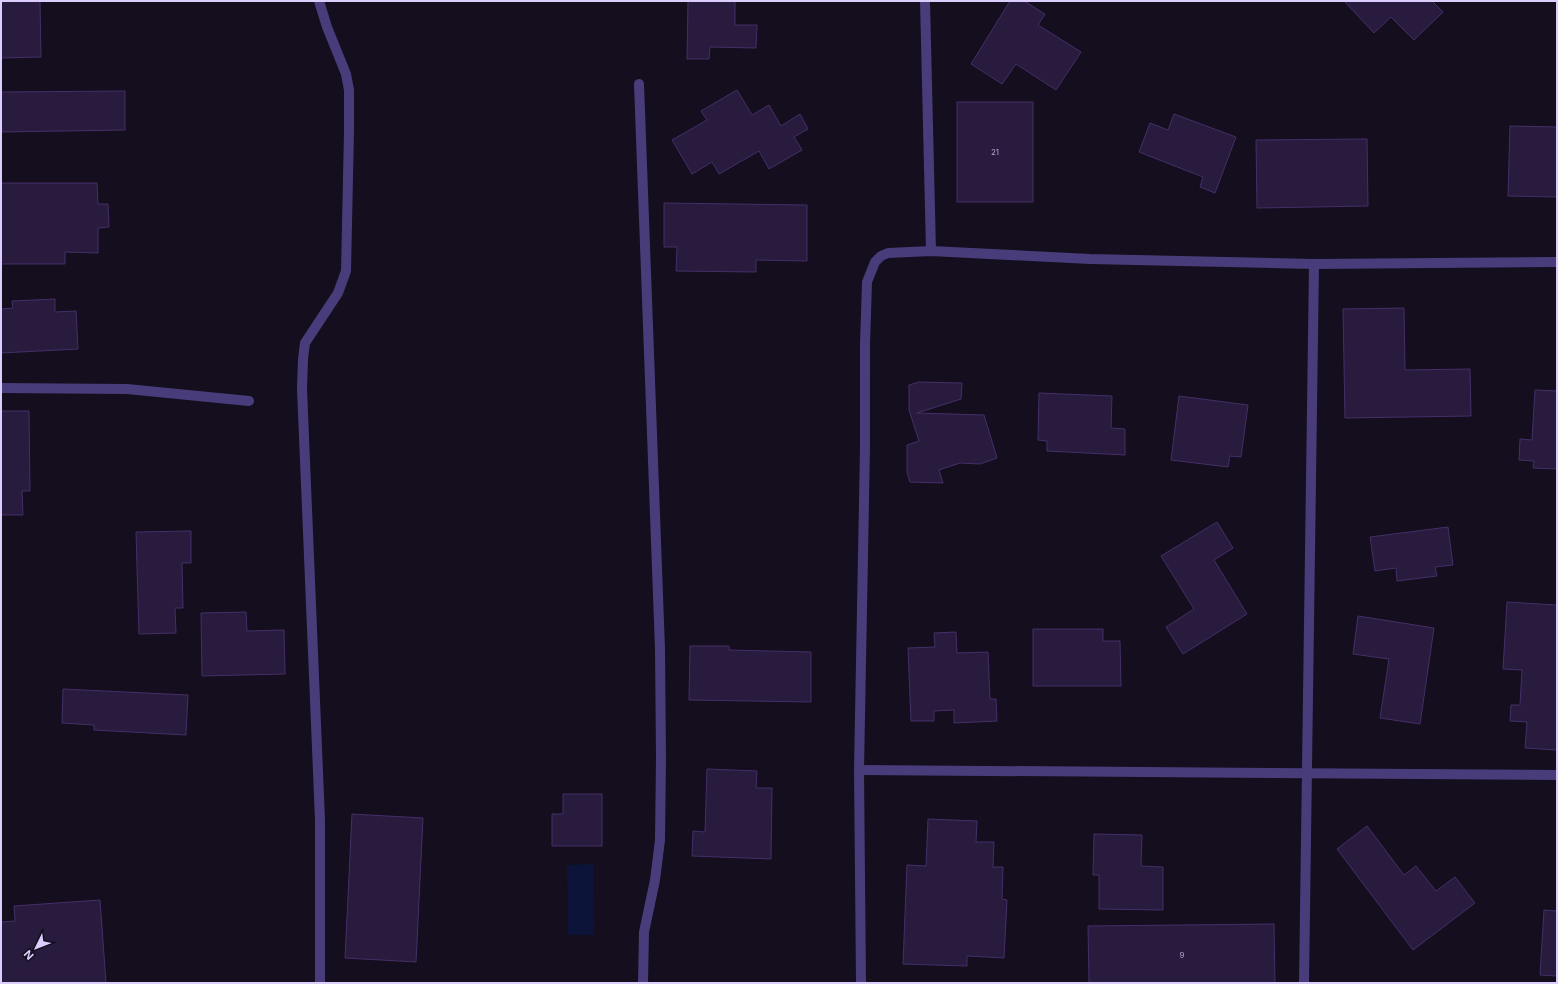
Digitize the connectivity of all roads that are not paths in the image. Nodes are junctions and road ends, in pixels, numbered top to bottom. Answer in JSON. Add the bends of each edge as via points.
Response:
{"nodes":[{"id":1,"x":319,"y":1,"type":"edge"},
{"id":2,"x":925,"y":1,"type":"edge"},
{"id":3,"x":639,"y":84,"type":"dead end"},
{"id":4,"x":931,"y":251,"type":"junction"},
{"id":5,"x":1557,"y":262,"type":"edge"},
{"id":6,"x":1314,"y":264,"type":"junction"},
{"id":7,"x":1,"y":388,"type":"edge"},
{"id":8,"x":249,"y":401,"type":"dead end"},
{"id":9,"x":859,"y":770,"type":"junction"},
{"id":10,"x":1307,"y":773,"type":"junction"},
{"id":11,"x":1557,"y":775,"type":"edge"},
{"id":12,"x":320,"y":983,"type":"edge"},
{"id":13,"x":643,"y":983,"type":"edge"},
{"id":14,"x":861,"y":983,"type":"edge"},
{"id":15,"x":1304,"y":983,"type":"edge"}],
"edges":[{"from":1,"to":12,"type":"street","via":[[346,74],[349,90],[346,271],[338,293],[305,343],[302,359],[320,820]]},
{"from":2,"to":4,"type":"street"},
{"from":3,"to":13,"type":"street","via":[[660,641],[661,750],[660,840],[644,932]]},
{"from":4,"to":6,"type":"street"},
{"from":4,"to":9,"type":"street","via":[[888,253],[881,256],[875,262],[867,282]]},
{"from":5,"to":6,"type":"street"},
{"from":6,"to":10,"type":"street"},
{"from":7,"to":8,"type":"street","via":[[127,389]]},
{"from":9,"to":10,"type":"street"},
{"from":9,"to":14,"type":"street"},
{"from":10,"to":11,"type":"street"},
{"from":10,"to":15,"type":"street"}]}
